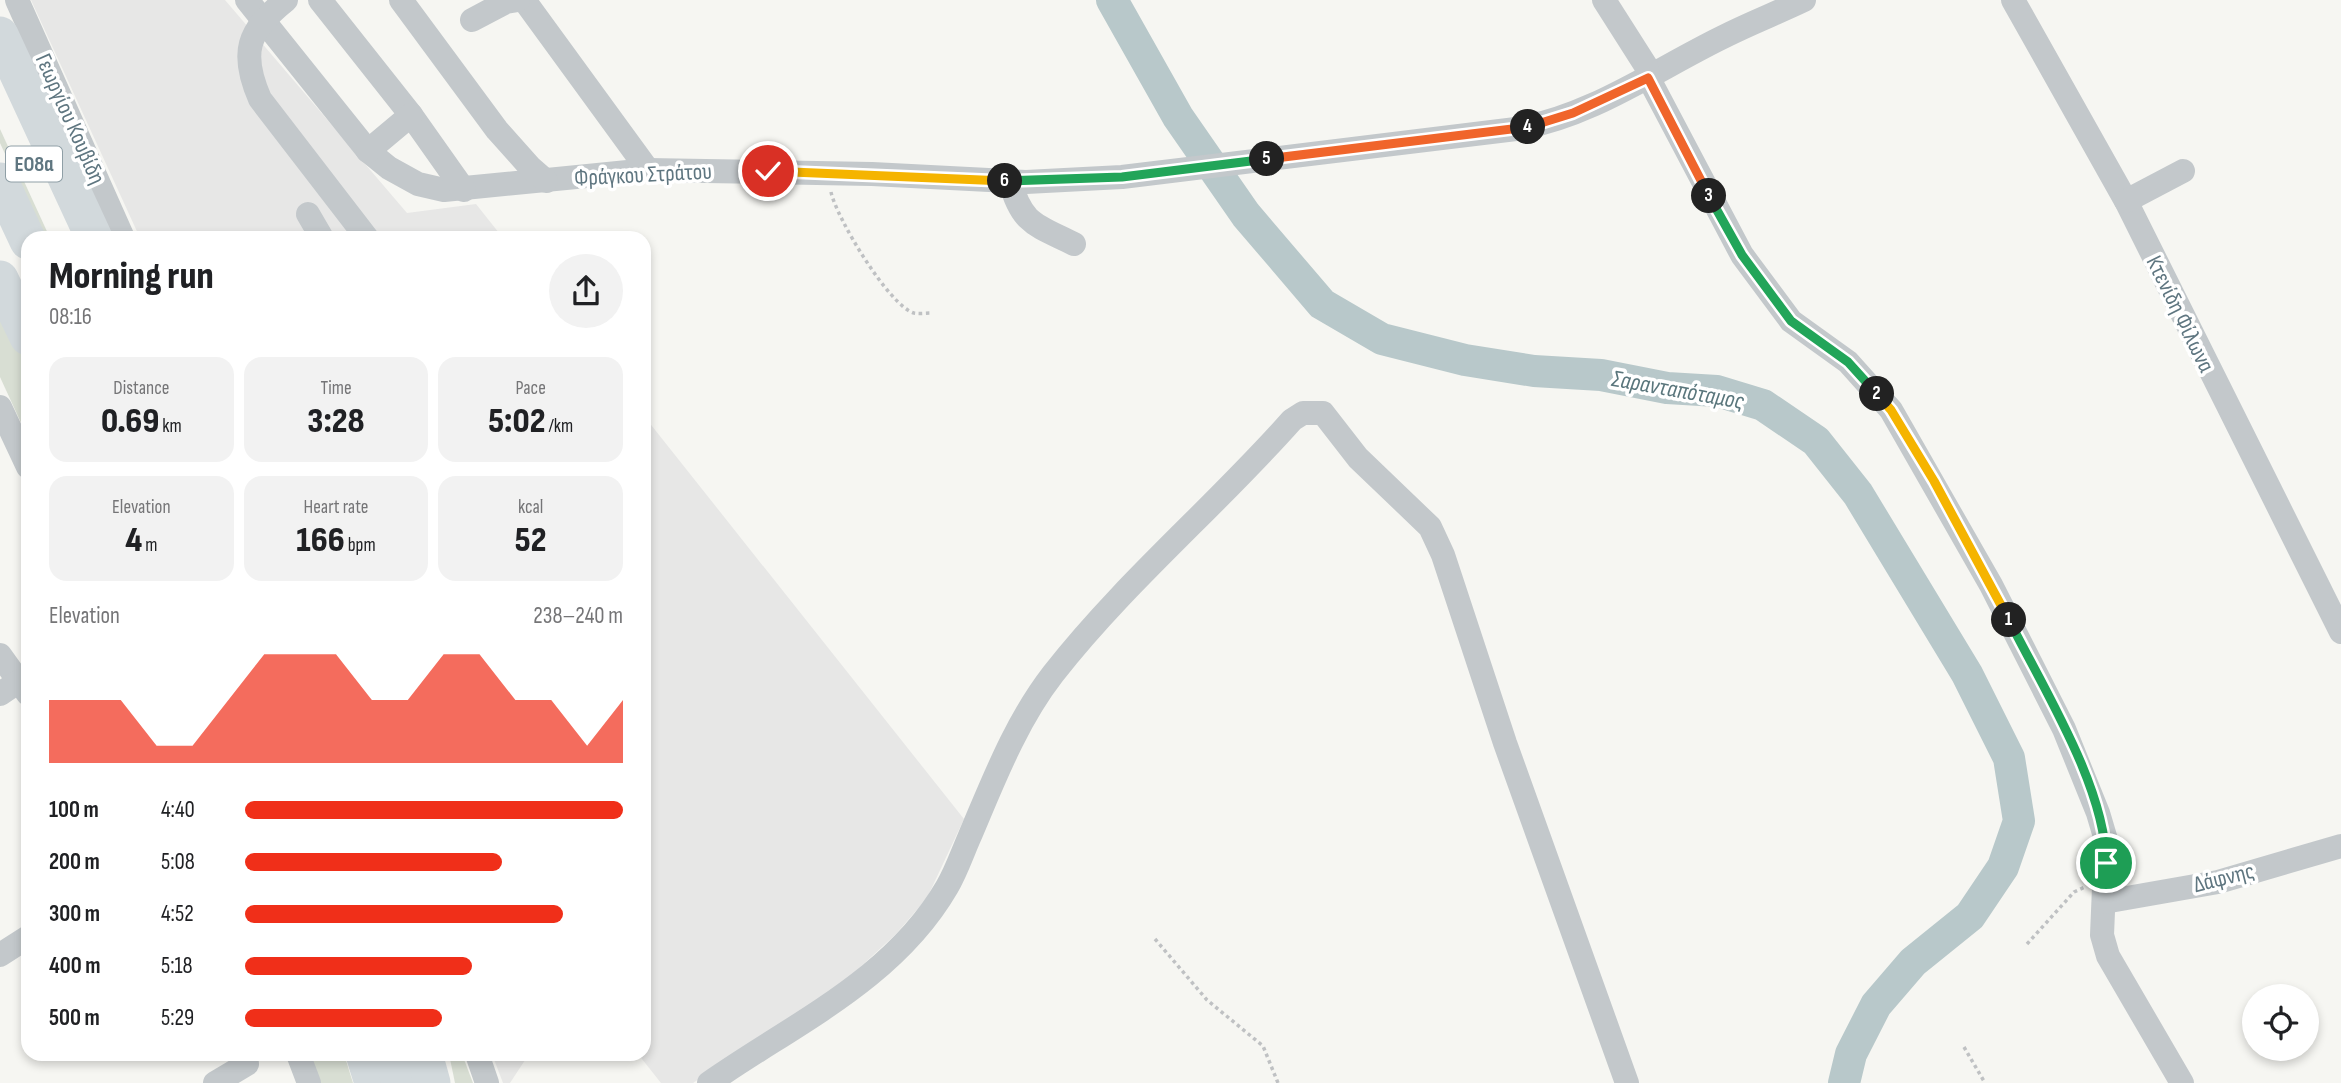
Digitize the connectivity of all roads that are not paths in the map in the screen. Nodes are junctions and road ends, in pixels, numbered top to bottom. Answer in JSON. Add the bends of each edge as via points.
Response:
{"nodes":[{"id":1,"x":17,"y":0,"type":"edge"},
{"id":2,"x":286,"y":0,"type":"edge"},
{"id":3,"x":320,"y":0,"type":"edge"},
{"id":4,"x":401,"y":0,"type":"edge"},
{"id":5,"x":517,"y":0,"type":"edge"},
{"id":6,"x":524,"y":0,"type":"edge"},
{"id":7,"x":1604,"y":0,"type":"edge"},
{"id":8,"x":1804,"y":0,"type":"edge"},
{"id":9,"x":2013,"y":0,"type":"edge"},
{"id":10,"x":255,"y":9,"type":"edge"},
{"id":11,"x":472,"y":20,"type":"dead end"},
{"id":12,"x":0,"y":35,"type":"edge"},
{"id":13,"x":1648,"y":78,"type":"junction"},
{"id":14,"x":0,"y":90,"type":"edge"},
{"id":15,"x":411,"y":116,"type":"junction"},
{"id":16,"x":369,"y":151,"type":"junction"},
{"id":17,"x":649,"y":170,"type":"junction"},
{"id":18,"x":2183,"y":171,"type":"dead end"},
{"id":19,"x":0,"y":181,"type":"edge"},
{"id":20,"x":547,"y":181,"type":"junction"},
{"id":21,"x":1010,"y":181,"type":"junction"},
{"id":22,"x":464,"y":190,"type":"junction"},
{"id":23,"x":2126,"y":201,"type":"junction"},
{"id":24,"x":308,"y":214,"type":"dead end"},
{"id":25,"x":23,"y":231,"type":"edge"},
{"id":26,"x":65,"y":231,"type":"edge"},
{"id":27,"x":91,"y":231,"type":"edge"},
{"id":28,"x":119,"y":231,"type":"edge"},
{"id":29,"x":318,"y":231,"type":"edge"},
{"id":30,"x":362,"y":231,"type":"edge"},
{"id":31,"x":1074,"y":244,"type":"dead end"},
{"id":32,"x":0,"y":279,"type":"edge"},
{"id":33,"x":21,"y":322,"type":"edge"},
{"id":34,"x":0,"y":407,"type":"edge"},
{"id":35,"x":6,"y":438,"type":"edge"},
{"id":36,"x":21,"y":458,"type":"edge"},
{"id":37,"x":2341,"y":632,"type":"edge"},
{"id":38,"x":0,"y":654,"type":"edge"},
{"id":39,"x":16,"y":690,"type":"edge"},
{"id":40,"x":2341,"y":846,"type":"edge"},
{"id":41,"x":2104,"y":902,"type":"junction"},
{"id":42,"x":21,"y":942,"type":"edge"},
{"id":43,"x":0,"y":955,"type":"edge"},
{"id":44,"x":301,"y":1061,"type":"edge"},
{"id":45,"x":366,"y":1061,"type":"edge"},
{"id":46,"x":394,"y":1061,"type":"edge"},
{"id":47,"x":426,"y":1061,"type":"edge"},
{"id":48,"x":479,"y":1061,"type":"edge"},
{"id":49,"x":247,"y":1067,"type":"edge"},
{"id":50,"x":215,"y":1083,"type":"edge"},
{"id":51,"x":309,"y":1083,"type":"edge"},
{"id":52,"x":373,"y":1083,"type":"edge"},
{"id":53,"x":400,"y":1083,"type":"edge"},
{"id":54,"x":432,"y":1083,"type":"edge"},
{"id":55,"x":487,"y":1083,"type":"edge"},
{"id":56,"x":709,"y":1083,"type":"edge"},
{"id":57,"x":1627,"y":1083,"type":"edge"},
{"id":58,"x":2182,"y":1083,"type":"edge"}],
"edges":[{"from":1,"to":28,"type":"street","name":"Γεωργίου Κουβίδη"},
{"from":2,"to":10,"type":"street"},
{"from":3,"to":15,"type":"street"},
{"from":4,"to":20,"type":"street","via":[[496,130]]},
{"from":5,"to":11,"type":"street"},
{"from":6,"to":17,"type":"street"},
{"from":7,"to":13,"type":"street","via":[[1646,66]]},
{"from":8,"to":13,"type":"street","name":"Φράγκου Στράτου","via":[[1721,37]]},
{"from":9,"to":23,"type":"street","name":"Κτενίδη Φίλωνα"},
{"from":10,"to":16,"type":"street","name":"Φράγκου Στράτου"},
{"from":10,"to":30,"type":"street","via":[[249,75],[260,99]]},
{"from":12,"to":27,"type":"highway"},
{"from":13,"to":21,"type":"street","name":"Φράγκου Στράτου","via":[[1545,124],[1122,177]]},
{"from":13,"to":41,"type":"street","via":[[1723,224],[1758,278],[1791,321],[1848,362],[1891,410],[1992,585],[2064,729],[2106,840]]},
{"from":14,"to":26,"type":"highway","number":"ΕΟ8α"},
{"from":15,"to":16,"type":"street"},
{"from":15,"to":22,"type":"street"},
{"from":16,"to":22,"type":"street","name":"Φράγκου Στράτου","via":[[418,184]]},
{"from":17,"to":20,"type":"street","name":"Φράγκου Στράτου"},
{"from":17,"to":21,"type":"street","name":"Φράγκου Στράτου"},
{"from":18,"to":23,"type":"street"},
{"from":19,"to":25,"type":"highway","number":"ΕΟ8α"},
{"from":20,"to":22,"type":"street","name":"Φράγκου Στράτου"},
{"from":21,"to":31,"type":"street","via":[[1017,207],[1029,222]]},
{"from":23,"to":37,"type":"street","name":"Κτενίδη Φίλωνα"},
{"from":24,"to":29,"type":"street"},
{"from":32,"to":33,"type":"highway"},
{"from":34,"to":35,"type":"street"},
{"from":35,"to":36,"type":"street"},
{"from":38,"to":39,"type":"street"},
{"from":40,"to":41,"type":"street","name":"Δάφνης","via":[[2218,882]]},
{"from":41,"to":58,"type":"street","via":[[2102,935],[2108,956]]},
{"from":42,"to":43,"type":"street"},
{"from":44,"to":51,"type":"street"},
{"from":45,"to":52,"type":"highway"},
{"from":46,"to":53,"type":"highway"},
{"from":47,"to":54,"type":"highway"},
{"from":48,"to":55,"type":"street"},
{"from":49,"to":50,"type":"street"},
{"from":56,"to":57,"type":"street","via":[[828,1007],[871,975],[908,937],[948,885],[1026,712],[1053,674],[1105,612],[1292,420],[1312,411],[1323,413],[1358,458],[1430,527]]}]}
